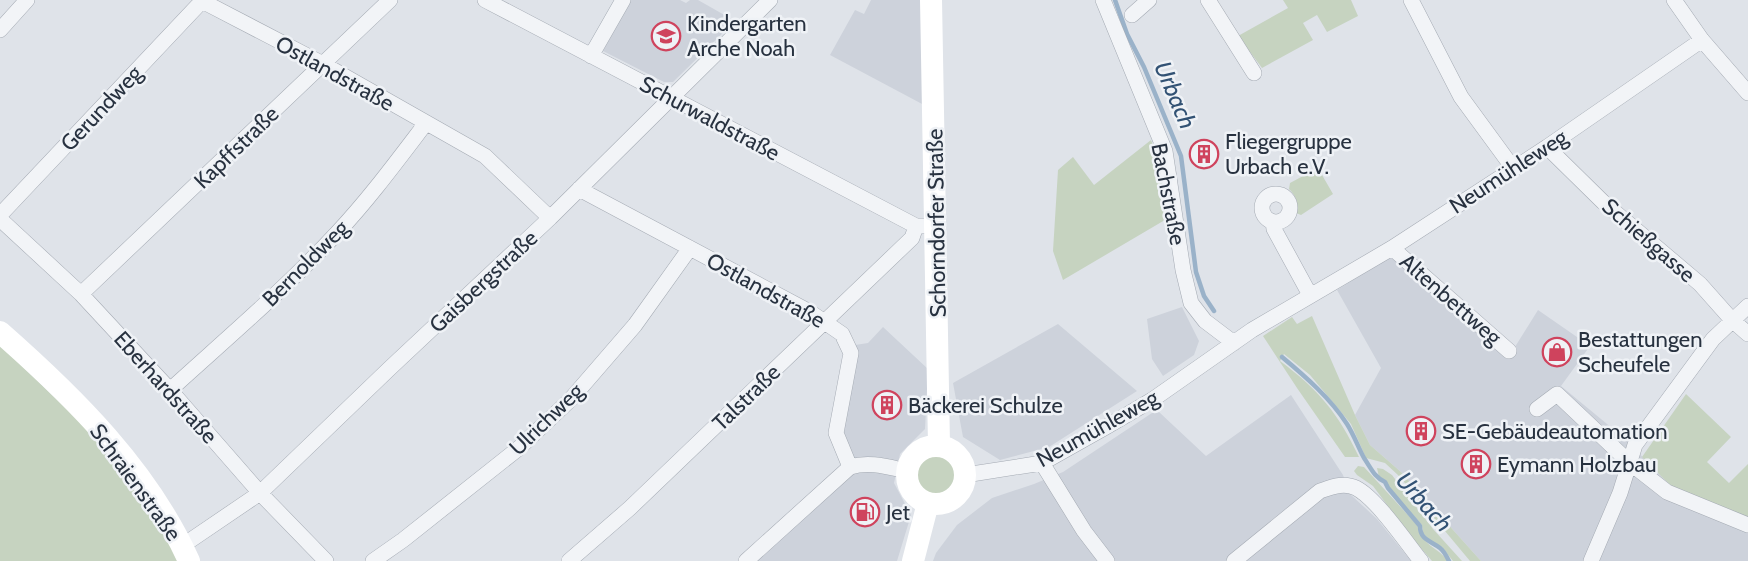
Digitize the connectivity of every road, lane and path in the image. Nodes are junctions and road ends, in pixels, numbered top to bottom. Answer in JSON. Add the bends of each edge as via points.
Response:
{"nodes":[{"id":1,"x":27,"y":0,"type":"edge"},
{"id":2,"x":390,"y":0,"type":"edge"},
{"id":3,"x":485,"y":0,"type":"edge"},
{"id":4,"x":623,"y":0,"type":"edge"},
{"id":5,"x":770,"y":0,"type":"edge"},
{"id":6,"x":931,"y":0,"type":"edge"},
{"id":7,"x":1103,"y":0,"type":"edge"},
{"id":8,"x":1149,"y":0,"type":"edge"},
{"id":9,"x":1208,"y":0,"type":"edge"},
{"id":10,"x":1411,"y":0,"type":"edge"},
{"id":11,"x":1674,"y":0,"type":"edge"},
{"id":12,"x":201,"y":1,"type":"edge"},
{"id":13,"x":1132,"y":15,"type":"dead end"},
{"id":14,"x":0,"y":30,"type":"edge"},
{"id":15,"x":1702,"y":40,"type":"junction"},
{"id":16,"x":591,"y":56,"type":"junction"},
{"id":17,"x":323,"y":64,"type":"junction"},
{"id":18,"x":1254,"y":74,"type":"dead end"},
{"id":19,"x":1748,"y":93,"type":"edge"},
{"id":20,"x":670,"y":98,"type":"junction"},
{"id":21,"x":426,"y":123,"type":"junction"},
{"id":22,"x":1547,"y":147,"type":"junction"},
{"id":23,"x":1513,"y":168,"type":"junction"},
{"id":24,"x":579,"y":189,"type":"junction"},
{"id":25,"x":0,"y":217,"type":"edge"},
{"id":26,"x":550,"y":218,"type":"junction"},
{"id":27,"x":1273,"y":222,"type":"dead end"},
{"id":28,"x":926,"y":226,"type":"junction"},
{"id":29,"x":690,"y":248,"type":"junction"},
{"id":30,"x":1392,"y":248,"type":"junction"},
{"id":31,"x":81,"y":294,"type":"junction"},
{"id":32,"x":1310,"y":295,"type":"junction"},
{"id":33,"x":1748,"y":306,"type":"edge"},
{"id":34,"x":825,"y":321,"type":"junction"},
{"id":35,"x":1732,"y":321,"type":"junction"},
{"id":36,"x":0,"y":332,"type":"edge"},
{"id":37,"x":1748,"y":334,"type":"edge"},
{"id":38,"x":1234,"y":343,"type":"junction"},
{"id":39,"x":1509,"y":351,"type":"dead end"},
{"id":40,"x":170,"y":390,"type":"junction"},
{"id":41,"x":1537,"y":409,"type":"dead end"},
{"id":42,"x":939,"y":445,"type":"junction"},
{"id":43,"x":1042,"y":463,"type":"junction"},
{"id":44,"x":1630,"y":463,"type":"junction"},
{"id":45,"x":850,"y":467,"type":"junction"},
{"id":46,"x":907,"y":471,"type":"junction"},
{"id":47,"x":965,"y":475,"type":"junction"},
{"id":48,"x":260,"y":493,"type":"junction"},
{"id":49,"x":928,"y":503,"type":"junction"},
{"id":50,"x":1748,"y":525,"type":"edge"},
{"id":51,"x":186,"y":554,"type":"edge"},
{"id":52,"x":326,"y":561,"type":"edge"},
{"id":53,"x":373,"y":561,"type":"edge"},
{"id":54,"x":569,"y":561,"type":"edge"},
{"id":55,"x":746,"y":561,"type":"edge"},
{"id":56,"x":913,"y":561,"type":"edge"},
{"id":57,"x":1107,"y":561,"type":"edge"},
{"id":58,"x":1234,"y":561,"type":"edge"},
{"id":59,"x":1421,"y":561,"type":"edge"},
{"id":60,"x":1591,"y":561,"type":"edge"}],
"edges":[{"from":1,"to":14,"type":"street"},
{"from":2,"to":17,"type":"street","name":"Kapffstraße"},
{"from":3,"to":16,"type":"street","name":"Schurwaldstraße"},
{"from":4,"to":16,"type":"street"},
{"from":5,"to":20,"type":"street","name":"Gaisbergstraße"},
{"from":6,"to":28,"type":"street","name":"Schorndorfer Straße"},
{"from":7,"to":38,"type":"street","name":"Bachstraße","via":[[1165,151],[1191,303],[1205,321]]},
{"from":8,"to":13,"type":"street"},
{"from":9,"to":18,"type":"street"},
{"from":10,"to":23,"type":"street","via":[[1461,97]]},
{"from":11,"to":15,"type":"street"},
{"from":12,"to":17,"type":"street","name":"Ostlandstraße"},
{"from":12,"to":25,"type":"street","name":"Gerundweg"},
{"from":15,"to":19,"type":"street"},
{"from":15,"to":22,"type":"street","name":"Neumühleweg"},
{"from":16,"to":20,"type":"street","name":"Schurwaldstraße"},
{"from":17,"to":21,"type":"street","name":"Ostlandstraße"},
{"from":17,"to":31,"type":"street","name":"Kapffstraße"},
{"from":20,"to":24,"type":"street","name":"Gaisbergstraße"},
{"from":20,"to":28,"type":"street","name":"Schurwaldstraße"},
{"from":21,"to":26,"type":"street","name":"Ostlandstraße","via":[[485,156]]},
{"from":21,"to":40,"type":"street","name":"Bernoldweg","via":[[336,234]]},
{"from":22,"to":23,"type":"street","name":"Neumühleweg"},
{"from":22,"to":35,"type":"street","name":"Schießgasse","via":[[1603,202],[1700,284]]},
{"from":23,"to":30,"type":"street","name":"Neumühleweg"},
{"from":24,"to":26,"type":"street","name":"Gaisbergstraße"},
{"from":24,"to":29,"type":"street","name":"Ostlandstraße"},
{"from":25,"to":31,"type":"street","name":"Eberhardstraße"},
{"from":26,"to":48,"type":"street","name":"Gaisbergstraße"},
{"from":27,"to":32,"type":"street"},
{"from":28,"to":34,"type":"street","name":"Talstraße"},
{"from":28,"to":42,"type":"street","name":"Schorndorfer Straße"},
{"from":29,"to":34,"type":"street","name":"Ostlandstraße"},
{"from":29,"to":53,"type":"street","name":"Ulrichweg","via":[[635,326],[571,399],[519,448]]},
{"from":30,"to":32,"type":"street","name":"Neumühleweg"},
{"from":30,"to":39,"type":"street","name":"Altenbettweg"},
{"from":31,"to":40,"type":"street","name":"Eberhardstraße"},
{"from":32,"to":38,"type":"street","name":"Neumühleweg"},
{"from":33,"to":35,"type":"street"},
{"from":34,"to":45,"type":"street","name":"Ostlandstraße","via":[[842,334],[851,353],[836,433]]},
{"from":34,"to":54,"type":"street","name":"Talstraße","via":[[630,508]]},
{"from":35,"to":37,"type":"street","name":"Schießgasse"},
{"from":35,"to":44,"type":"street","via":[[1713,339],[1635,445]]},
{"from":36,"to":51,"type":"street","name":"Schraienstraße","via":[[86,412],[112,442],[149,492]]},
{"from":38,"to":43,"type":"street","name":"Neumühleweg","via":[[1152,400]]},
{"from":40,"to":48,"type":"street","name":"Eberhardstraße"},
{"from":41,"to":44,"type":"street","via":[[1557,394]]},
{"from":42,"to":46,"type":"street","via":[[915,453]]},
{"from":42,"to":47,"type":"street","via":[[960,458]]},
{"from":43,"to":47,"type":"street","name":"Neumühleweg"},
{"from":43,"to":57,"type":"street"},
{"from":44,"to":50,"type":"street","via":[[1667,492]]},
{"from":44,"to":60,"type":"street"},
{"from":45,"to":46,"type":"street","via":[[873,464]]},
{"from":45,"to":55,"type":"street"},
{"from":46,"to":49,"type":"street","via":[[913,494]]},
{"from":47,"to":49,"type":"street","via":[[955,497],[939,504]]},
{"from":48,"to":51,"type":"street","name":"Gaisbergstraße"},
{"from":48,"to":52,"type":"street","name":"Eberhardstraße"},
{"from":49,"to":56,"type":"street"},
{"from":58,"to":59,"type":"street","via":[[1320,491],[1337,485],[1354,487],[1368,496]]}]}
